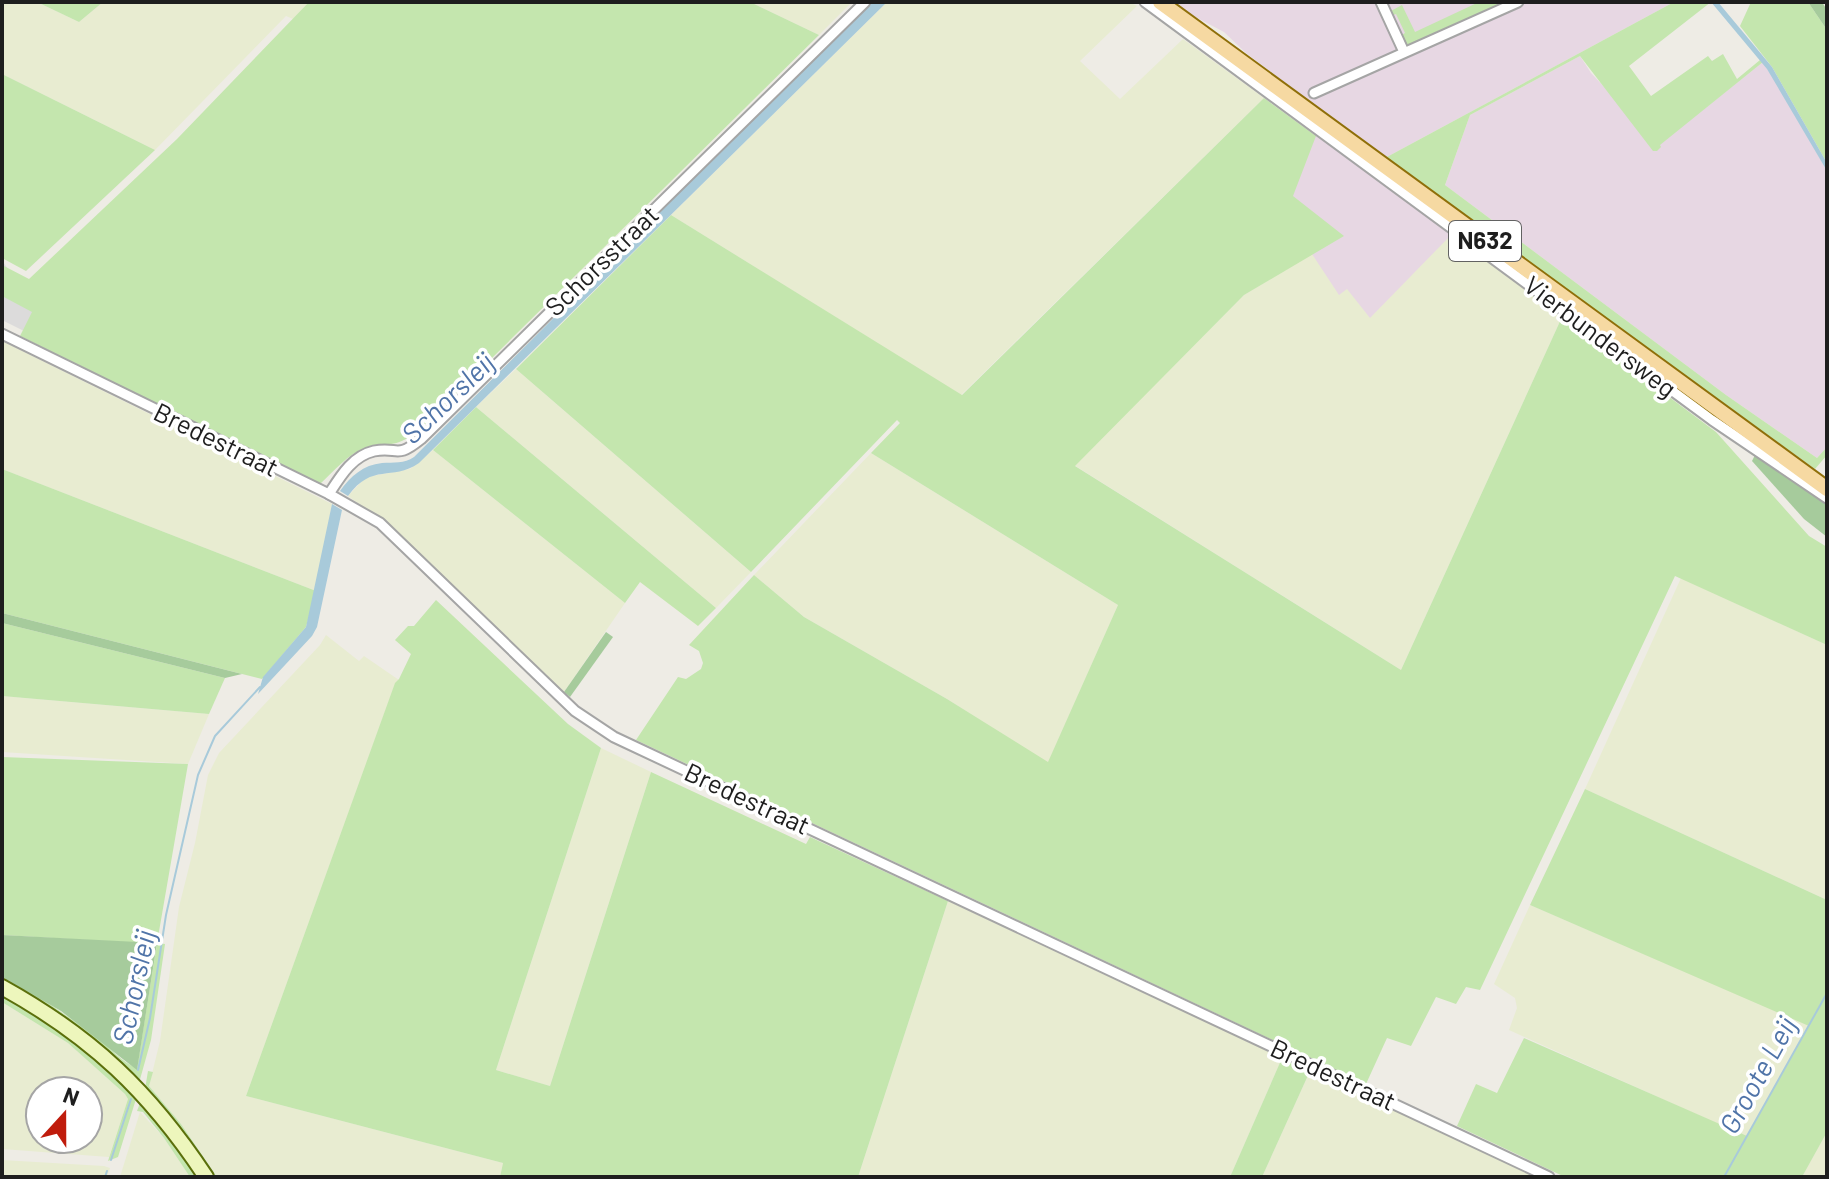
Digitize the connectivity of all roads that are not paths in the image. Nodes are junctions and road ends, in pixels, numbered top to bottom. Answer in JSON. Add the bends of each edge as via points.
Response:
{"nodes":[{"id":1,"x":865,"y":2,"type":"edge"},
{"id":2,"x":1145,"y":2,"type":"edge"},
{"id":3,"x":1160,"y":2,"type":"edge"},
{"id":4,"x":1381,"y":2,"type":"edge"},
{"id":5,"x":1518,"y":2,"type":"edge"},
{"id":6,"x":1188,"y":28,"type":"junction"},
{"id":7,"x":1404,"y":52,"type":"junction"},
{"id":8,"x":1314,"y":93,"type":"dead end"},
{"id":9,"x":2,"y":334,"type":"edge"},
{"id":10,"x":1753,"y":443,"type":"junction"},
{"id":11,"x":1827,"y":489,"type":"edge"},
{"id":12,"x":329,"y":494,"type":"junction"},
{"id":13,"x":1827,"y":498,"type":"edge"},
{"id":14,"x":2,"y":987,"type":"edge"},
{"id":15,"x":206,"y":1177,"type":"edge"},
{"id":16,"x":1549,"y":1177,"type":"edge"}],
"edges":[{"from":1,"to":12,"type":"street","name":"Schorsstraat","via":[[421,439],[400,452],[375,451],[362,457],[345,470]]},
{"from":2,"to":6,"type":"street","name":"Vierbundersweg"},
{"from":3,"to":6,"type":"main road","name":"Vierbundersweg","number":"N632"},
{"from":4,"to":7,"type":"street"},
{"from":5,"to":7,"type":"street"},
{"from":6,"to":10,"type":"main road","name":"Vierbundersweg","number":"N632"},
{"from":7,"to":8,"type":"street"},
{"from":9,"to":12,"type":"street","name":"Bredestraat"},
{"from":10,"to":11,"type":"main road","name":"Vierbundersweg","number":"N632"},
{"from":10,"to":13,"type":"street","name":"Vierbundersweg"},
{"from":12,"to":16,"type":"street","name":"Bredestraat","via":[[380,523],[575,711],[614,737]]},
{"from":14,"to":15,"type":"main road","via":[[113,1063],[161,1113]]}]}
